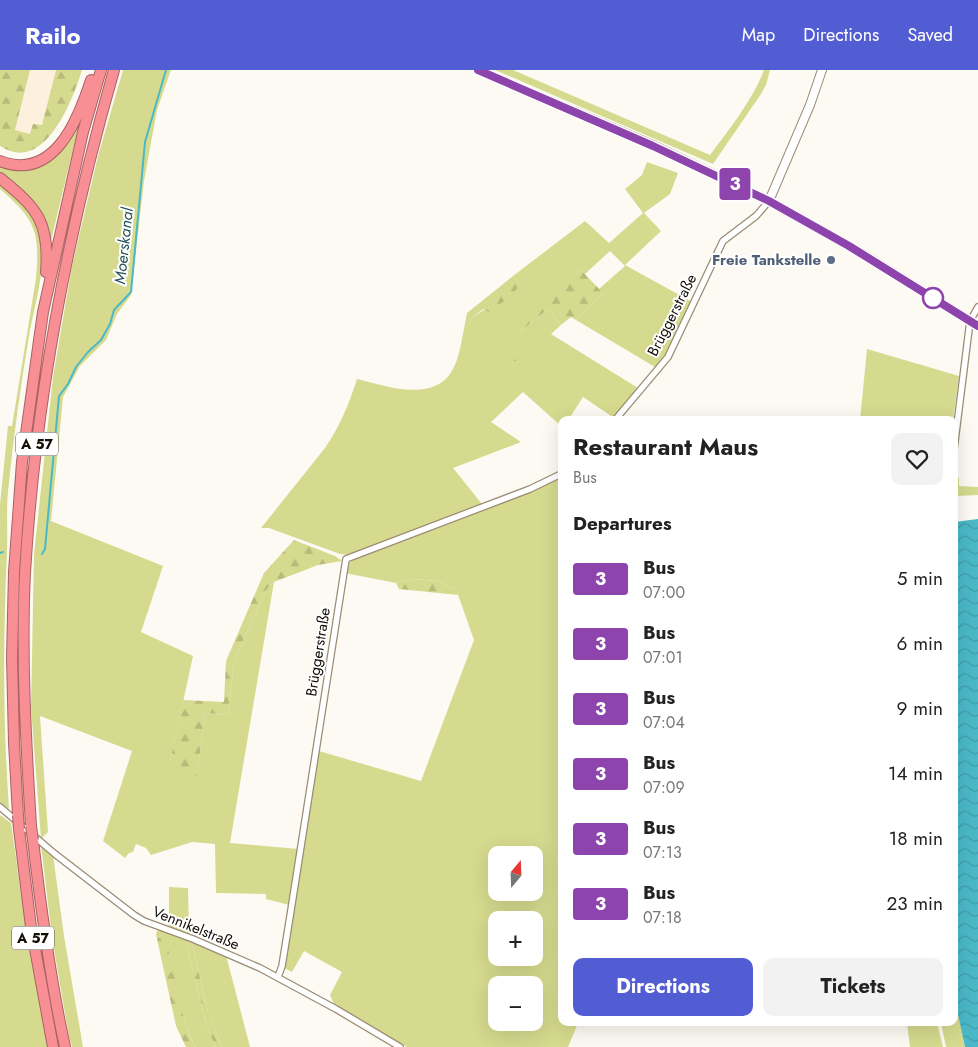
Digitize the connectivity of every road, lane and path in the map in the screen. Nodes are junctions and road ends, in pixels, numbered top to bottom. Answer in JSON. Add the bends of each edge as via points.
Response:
{"nodes":[{"id":1,"x":95,"y":70,"type":"edge"},
{"id":2,"x":101,"y":70,"type":"edge"},
{"id":3,"x":114,"y":70,"type":"edge"},
{"id":4,"x":478,"y":70,"type":"edge"},
{"id":5,"x":822,"y":70,"type":"edge"},
{"id":6,"x":0,"y":160,"type":"edge"},
{"id":7,"x":0,"y":178,"type":"edge"},
{"id":8,"x":769,"y":201,"type":"junction"},
{"id":9,"x":978,"y":307,"type":"edge"},
{"id":10,"x":43,"y":312,"type":"junction"},
{"id":11,"x":970,"y":321,"type":"junction"},
{"id":12,"x":978,"y":326,"type":"edge"},
{"id":13,"x":618,"y":416,"type":"edge"},
{"id":14,"x":958,"y":417,"type":"edge"},
{"id":15,"x":558,"y":475,"type":"edge"},
{"id":16,"x":0,"y":807,"type":"edge"},
{"id":17,"x":278,"y":978,"type":"junction"},
{"id":18,"x":53,"y":1047,"type":"edge"},
{"id":19,"x":65,"y":1047,"type":"edge"},
{"id":20,"x":400,"y":1047,"type":"edge"}],
"edges":[{"from":1,"to":6,"type":"highway","via":[[77,117],[56,150],[34,163],[18,165]]},
{"from":2,"to":10,"type":"highway","number":"A 57","via":[[81,142]]},
{"from":3,"to":19,"type":"highway","number":"A 57","bridge":true,"via":[[94,138],[63,279],[34,463],[25,573],[26,743],[31,826],[43,927]]},
{"from":4,"to":8,"type":"main road","via":[[653,146]]},
{"from":5,"to":8,"type":"main road"},
{"from":7,"to":10,"type":"highway","via":[[30,205],[43,226],[47,253]]},
{"from":8,"to":11,"type":"main road"},
{"from":8,"to":13,"type":"street","name":"Brüggerstraße","via":[[756,216],[723,240],[668,356]]},
{"from":9,"to":11,"type":"street"},
{"from":10,"to":18,"type":"highway","number":"A 57","bridge":true,"via":[[22,462],[12,658],[19,829],[31,928]]},
{"from":11,"to":12,"type":"main road"},
{"from":11,"to":14,"type":"street"},
{"from":15,"to":17,"type":"street","name":"Brüggerstraße","via":[[346,559]]},
{"from":16,"to":17,"type":"street","name":"Vennikelstraße","via":[[134,916]]},
{"from":17,"to":20,"type":"street","name":"Vennikelstraße"}]}
